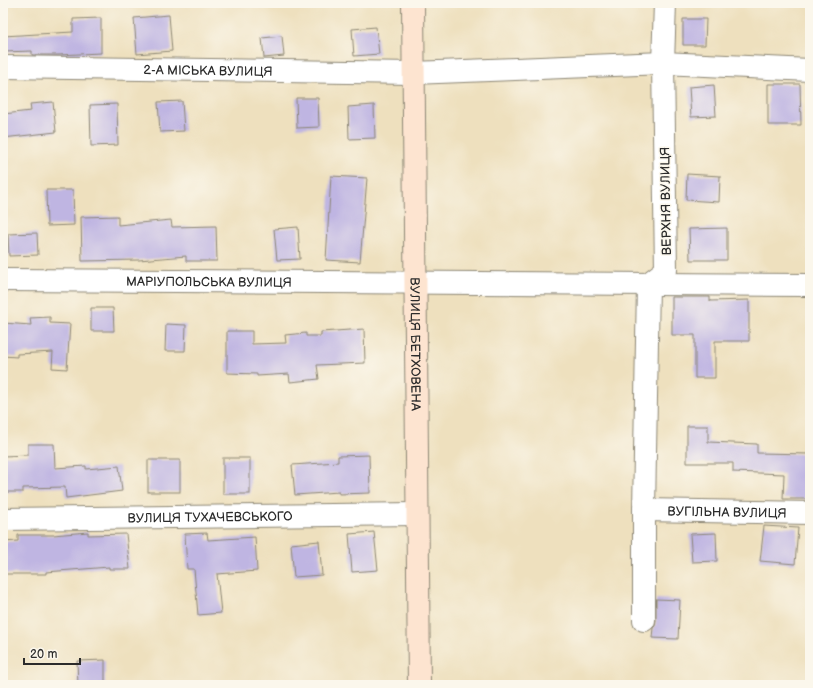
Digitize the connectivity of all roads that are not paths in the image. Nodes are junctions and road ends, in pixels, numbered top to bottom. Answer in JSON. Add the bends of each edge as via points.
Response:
{"nodes":[{"id":1,"x":413,"y":3,"type":"edge"},
{"id":2,"x":665,"y":3,"type":"edge"},
{"id":3,"x":663,"y":63,"type":"junction"},
{"id":4,"x":3,"y":67,"type":"edge"},
{"id":5,"x":810,"y":70,"type":"edge"},
{"id":6,"x":413,"y":72,"type":"junction"},
{"id":7,"x":3,"y":280,"type":"edge"},
{"id":8,"x":415,"y":283,"type":"junction"},
{"id":9,"x":648,"y":284,"type":"junction"},
{"id":10,"x":810,"y":286,"type":"edge"},
{"id":11,"x":644,"y":510,"type":"junction"},
{"id":12,"x":810,"y":513,"type":"edge"},
{"id":13,"x":417,"y":514,"type":"junction"},
{"id":14,"x":3,"y":519,"type":"edge"},
{"id":15,"x":644,"y":620,"type":"dead end"},
{"id":16,"x":419,"y":685,"type":"edge"}],
"edges":[{"from":1,"to":6,"type":"street","name":"ВУЛИЦЯ БЕТХОВЕНА"},
{"from":2,"to":3,"type":"street","name":"ВЕРХНЯ ВУЛИЦЯ"},
{"from":3,"to":5,"type":"street"},
{"from":3,"to":6,"type":"street","name":"2-А МІСЬКА ВУЛИЦЯ"},
{"from":3,"to":9,"type":"street","name":"ВЕРХНЯ ВУЛИЦЯ","via":[[666,270]]},
{"from":4,"to":6,"type":"street","name":"2-А МІСЬКА ВУЛИЦЯ"},
{"from":6,"to":8,"type":"street","name":"ВУЛИЦЯ БЕТХОВЕНА"},
{"from":7,"to":8,"type":"street","name":"МАРІУПОЛЬСЬКА ВУЛИЦЯ"},
{"from":8,"to":9,"type":"street","name":"МАРІУПОЛЬСЬКА ВУЛИЦЯ"},
{"from":8,"to":13,"type":"street","name":"ВУЛИЦЯ БЕТХОВЕНА"},
{"from":9,"to":10,"type":"street"},
{"from":9,"to":11,"type":"street"},
{"from":11,"to":12,"type":"street","name":"ВУГІЛЬНА ВУЛИЦЯ"},
{"from":11,"to":15,"type":"street"},
{"from":13,"to":14,"type":"street","name":"ВУЛИЦЯ ТУХАЧЕВСЬКОГО"},
{"from":13,"to":16,"type":"street","name":"ВУЛИЦЯ БЕТХОВЕНА"}]}
